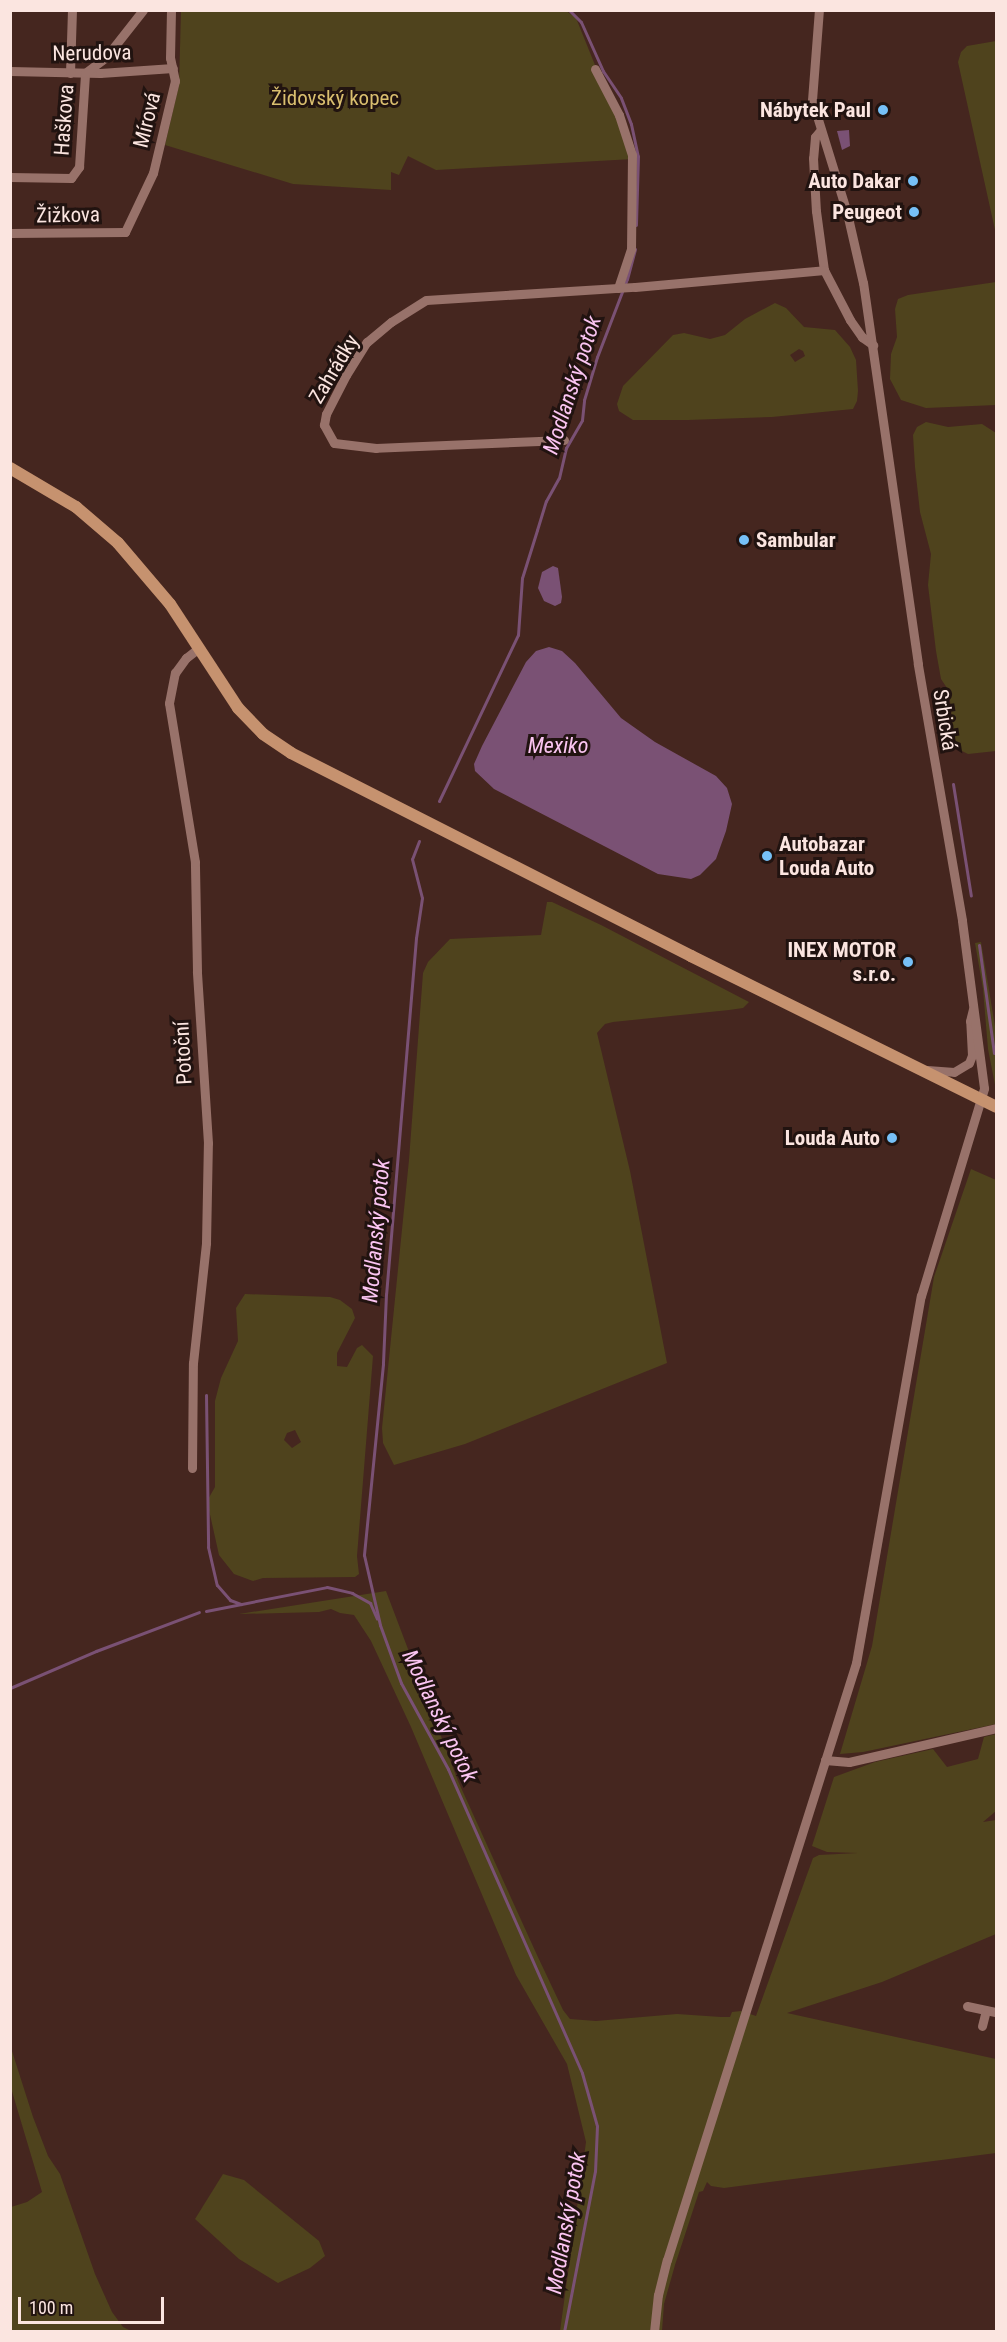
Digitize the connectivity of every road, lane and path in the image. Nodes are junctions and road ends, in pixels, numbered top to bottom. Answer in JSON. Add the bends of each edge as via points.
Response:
{"nodes":[{"id":1,"x":72,"y":10,"type":"edge"},
{"id":2,"x":143,"y":10,"type":"edge"},
{"id":3,"x":171,"y":10,"type":"edge"},
{"id":4,"x":819,"y":10,"type":"edge"},
{"id":5,"x":174,"y":68,"type":"junction"},
{"id":6,"x":595,"y":69,"type":"dead end"},
{"id":7,"x":10,"y":71,"type":"edge"},
{"id":8,"x":70,"y":72,"type":"junction"},
{"id":9,"x":85,"y":73,"type":"junction"},
{"id":10,"x":820,"y":131,"type":"junction"},
{"id":11,"x":10,"y":177,"type":"edge"},
{"id":12,"x":125,"y":232,"type":"joint"},
{"id":13,"x":10,"y":233,"type":"edge"},
{"id":14,"x":824,"y":270,"type":"junction"},
{"id":15,"x":618,"y":288,"type":"junction"},
{"id":16,"x":873,"y":345,"type":"junction"},
{"id":17,"x":564,"y":440,"type":"dead end"},
{"id":18,"x":10,"y":468,"type":"edge"},
{"id":19,"x":199,"y":648,"type":"junction"},
{"id":20,"x":974,"y":1004,"type":"junction"},
{"id":21,"x":918,"y":1068,"type":"junction"},
{"id":22,"x":982,"y":1100,"type":"junction"},
{"id":23,"x":996,"y":1107,"type":"edge"},
{"id":24,"x":192,"y":1468,"type":"dead end"},
{"id":25,"x":996,"y":1728,"type":"edge"},
{"id":26,"x":825,"y":1760,"type":"junction"},
{"id":27,"x":968,"y":2006,"type":"dead end"},
{"id":28,"x":986,"y":2010,"type":"junction"},
{"id":29,"x":996,"y":2012,"type":"edge"},
{"id":30,"x":982,"y":2026,"type":"dead end"},
{"id":31,"x":654,"y":2331,"type":"edge"}],
"edges":[{"from":1,"to":8,"type":"street"},
{"from":2,"to":9,"type":"street","via":[[106,57]]},
{"from":3,"to":5,"type":"street","name":"Mírová","via":[[170,58]]},
{"from":4,"to":10,"type":"street","name":"Srbická","via":[[812,90]]},
{"from":5,"to":9,"type":"street","name":"Nerudova"},
{"from":5,"to":12,"type":"street","name":"Mírová","via":[[175,81],[153,173]]},
{"from":6,"to":15,"type":"street","via":[[619,115],[632,155],[630,249]]},
{"from":7,"to":8,"type":"street","name":"Nerudova"},
{"from":8,"to":9,"type":"street","name":"Nerudova"},
{"from":9,"to":11,"type":"street","name":"Haškova","via":[[79,167],[71,178]]},
{"from":10,"to":14,"type":"street","name":"Srbická","via":[[815,137],[813,158]]},
{"from":10,"to":16,"type":"street","name":"Srbická","via":[[854,237]]},
{"from":12,"to":13,"type":"street","name":"Žižkova"},
{"from":14,"to":15,"type":"street","name":"Zahrádky"},
{"from":14,"to":16,"type":"street","name":"Srbická","via":[[850,320]]},
{"from":15,"to":17,"type":"street","name":"Zahrádky","via":[[426,300],[367,342],[346,375],[324,425],[334,443],[376,448]]},
{"from":16,"to":20,"type":"street","name":"Srbická","via":[[918,664]]},
{"from":18,"to":19,"type":"main road","via":[[76,507],[108,533],[161,591]]},
{"from":19,"to":21,"type":"main road","via":[[252,724],[301,759]]},
{"from":19,"to":24,"type":"street","name":"Potoční","via":[[175,673],[169,703],[195,862],[197,971],[208,1143],[206,1243],[193,1363]]},
{"from":20,"to":21,"type":"street","via":[[969,1063],[950,1072]]},
{"from":20,"to":22,"type":"street","name":"Srbická","via":[[984,1081]]},
{"from":21,"to":22,"type":"main road"},
{"from":22,"to":23,"type":"main road"},
{"from":22,"to":26,"type":"street","name":"Srbická","via":[[921,1296],[862,1635],[851,1683]]},
{"from":25,"to":26,"type":"street","via":[[849,1762]]},
{"from":26,"to":31,"type":"street","name":"Srbická","via":[[667,2260]]},
{"from":27,"to":28,"type":"street"},
{"from":28,"to":29,"type":"street"},
{"from":28,"to":30,"type":"street"}]}
